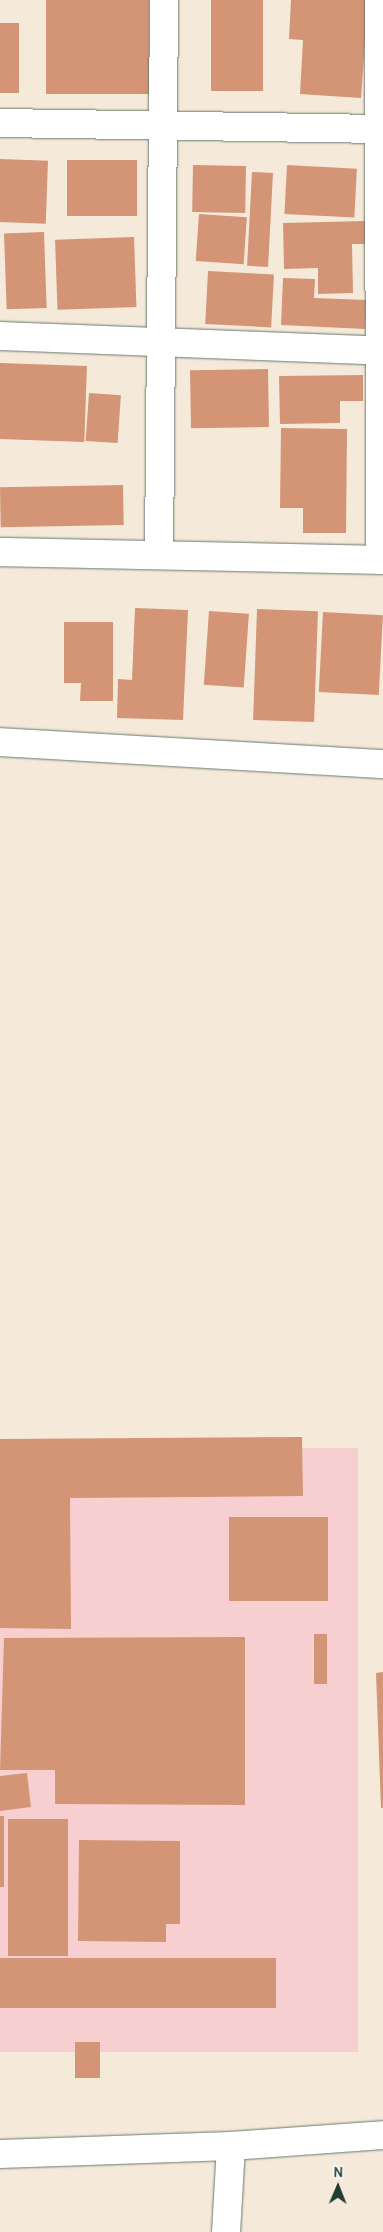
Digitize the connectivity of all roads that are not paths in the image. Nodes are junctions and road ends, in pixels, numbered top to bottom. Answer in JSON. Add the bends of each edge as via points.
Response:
{"nodes":[{"id":1,"x":164,"y":0,"type":"edge"},
{"id":2,"x":379,"y":0,"type":"edge"},
{"id":3,"x":0,"y":123,"type":"edge"},
{"id":4,"x":162,"y":125,"type":"junction"},
{"id":5,"x":379,"y":129,"type":"junction"},
{"id":6,"x":0,"y":336,"type":"edge"},
{"id":7,"x":160,"y":340,"type":"junction"},
{"id":8,"x":381,"y":351,"type":"edge"},
{"id":9,"x":0,"y":552,"type":"edge"},
{"id":10,"x":158,"y":555,"type":"junction"},
{"id":11,"x":382,"y":560,"type":"edge"},
{"id":12,"x":0,"y":742,"type":"edge"},
{"id":13,"x":383,"y":764,"type":"edge"},
{"id":14,"x":383,"y":2135,"type":"edge"},
{"id":15,"x":231,"y":2146,"type":"junction"},
{"id":16,"x":0,"y":2154,"type":"edge"},
{"id":17,"x":226,"y":2232,"type":"edge"}],
"edges":[{"from":1,"to":4,"type":"street"},
{"from":2,"to":5,"type":"street"},
{"from":3,"to":4,"type":"street"},
{"from":4,"to":5,"type":"street"},
{"from":4,"to":7,"type":"street"},
{"from":5,"to":8,"type":"street"},
{"from":6,"to":7,"type":"street"},
{"from":7,"to":8,"type":"street"},
{"from":7,"to":10,"type":"street"},
{"from":8,"to":11,"type":"street"},
{"from":9,"to":10,"type":"street"},
{"from":10,"to":11,"type":"street"},
{"from":12,"to":13,"type":"street"},
{"from":14,"to":15,"type":"street"},
{"from":15,"to":16,"type":"street"},
{"from":15,"to":17,"type":"street"}]}
